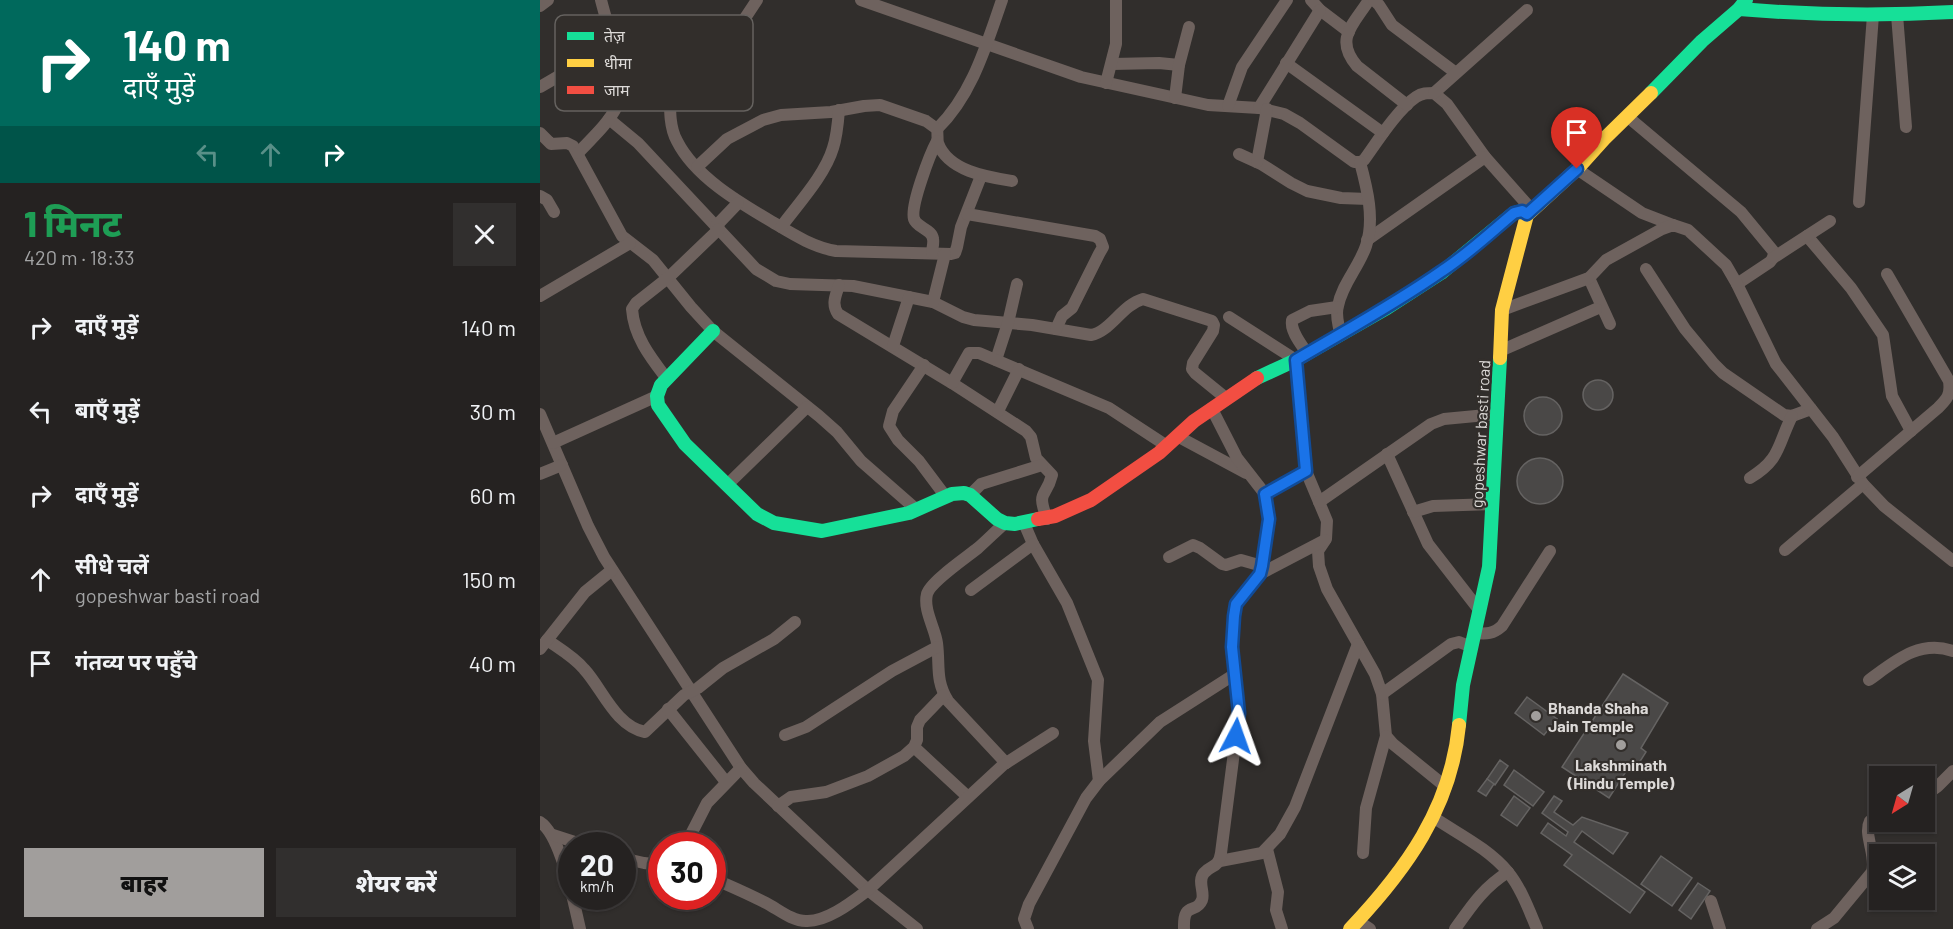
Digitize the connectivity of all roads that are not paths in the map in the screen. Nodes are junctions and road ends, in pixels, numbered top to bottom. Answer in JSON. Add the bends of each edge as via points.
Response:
{"nodes":[{"id":1,"x":548,"y":0,"type":"edge"},
{"id":2,"x":602,"y":0,"type":"edge"},
{"id":3,"x":757,"y":0,"type":"edge"},
{"id":4,"x":861,"y":0,"type":"edge"},
{"id":5,"x":1002,"y":0,"type":"edge"},
{"id":6,"x":1116,"y":0,"type":"edge"},
{"id":7,"x":1287,"y":0,"type":"edge"},
{"id":8,"x":1311,"y":0,"type":"edge"},
{"id":9,"x":1369,"y":0,"type":"edge"},
{"id":10,"x":1374,"y":0,"type":"edge"},
{"id":11,"x":1743,"y":5,"type":"edge"},
{"id":12,"x":540,"y":6,"type":"edge"},
{"id":13,"x":1320,"y":10,"type":"junction"},
{"id":14,"x":1527,"y":10,"type":"dead end"},
{"id":15,"x":1952,"y":10,"type":"edge"},
{"id":16,"x":605,"y":15,"type":"edge"},
{"id":17,"x":747,"y":15,"type":"edge"},
{"id":18,"x":1873,"y":15,"type":"junction"},
{"id":19,"x":1897,"y":15,"type":"junction"},
{"id":20,"x":1190,"y":27,"type":"dead end"},
{"id":21,"x":1349,"y":32,"type":"junction"},
{"id":22,"x":987,"y":44,"type":"junction"},
{"id":23,"x":1286,"y":63,"type":"junction"},
{"id":24,"x":1112,"y":64,"type":"junction"},
{"id":25,"x":1179,"y":65,"type":"junction"},
{"id":26,"x":1456,"y":73,"type":"junction"},
{"id":27,"x":555,"y":78,"type":"edge"},
{"id":28,"x":1106,"y":83,"type":"junction"},
{"id":29,"x":540,"y":87,"type":"edge"},
{"id":30,"x":1434,"y":93,"type":"junction"},
{"id":31,"x":1174,"y":98,"type":"junction"},
{"id":32,"x":1407,"y":105,"type":"junction"},
{"id":33,"x":1228,"y":106,"type":"junction"},
{"id":34,"x":1263,"y":108,"type":"junction"},
{"id":35,"x":839,"y":110,"type":"junction"},
{"id":36,"x":614,"y":111,"type":"edge"},
{"id":37,"x":671,"y":111,"type":"edge"},
{"id":38,"x":1628,"y":117,"type":"junction"},
{"id":39,"x":609,"y":119,"type":"junction"},
{"id":40,"x":1906,"y":127,"type":"dead end"},
{"id":41,"x":540,"y":133,"type":"edge"},
{"id":42,"x":1383,"y":133,"type":"junction"},
{"id":43,"x":937,"y":135,"type":"junction"},
{"id":44,"x":578,"y":153,"type":"junction"},
{"id":45,"x":1239,"y":154,"type":"dead end"},
{"id":46,"x":1485,"y":157,"type":"junction"},
{"id":47,"x":1257,"y":162,"type":"junction"},
{"id":48,"x":1360,"y":162,"type":"junction"},
{"id":49,"x":697,"y":167,"type":"junction"},
{"id":50,"x":1577,"y":169,"type":"junction"},
{"id":51,"x":981,"y":176,"type":"junction"},
{"id":52,"x":1012,"y":181,"type":"dead end"},
{"id":53,"x":540,"y":195,"type":"edge"},
{"id":54,"x":1368,"y":199,"type":"junction"},
{"id":55,"x":738,"y":202,"type":"junction"},
{"id":56,"x":1859,"y":202,"type":"dead end"},
{"id":57,"x":554,"y":212,"type":"dead end"},
{"id":58,"x":1530,"y":212,"type":"junction"},
{"id":59,"x":967,"y":214,"type":"junction"},
{"id":60,"x":1830,"y":221,"type":"dead end"},
{"id":61,"x":1673,"y":225,"type":"junction"},
{"id":62,"x":717,"y":227,"type":"junction"},
{"id":63,"x":781,"y":227,"type":"junction"},
{"id":64,"x":1807,"y":236,"type":"junction"},
{"id":65,"x":1367,"y":240,"type":"junction"},
{"id":66,"x":630,"y":243,"type":"junction"},
{"id":67,"x":938,"y":254,"type":"junction"},
{"id":68,"x":1773,"y":258,"type":"junction"},
{"id":69,"x":1646,"y":269,"type":"dead end"},
{"id":70,"x":1887,"y":274,"type":"dead end"},
{"id":71,"x":669,"y":277,"type":"junction"},
{"id":72,"x":1589,"y":278,"type":"junction"},
{"id":73,"x":1017,"y":284,"type":"dead end"},
{"id":74,"x":1737,"y":284,"type":"junction"},
{"id":75,"x":839,"y":285,"type":"junction"},
{"id":76,"x":540,"y":296,"type":"edge"},
{"id":77,"x":909,"y":297,"type":"junction"},
{"id":78,"x":933,"y":302,"type":"junction"},
{"id":79,"x":1337,"y":307,"type":"junction"},
{"id":80,"x":1596,"y":309,"type":"dead end"},
{"id":81,"x":1502,"y":310,"type":"junction"},
{"id":82,"x":1230,"y":317,"type":"dead end"},
{"id":83,"x":1008,"y":323,"type":"junction"},
{"id":84,"x":1610,"y":324,"type":"dead end"},
{"id":85,"x":1056,"y":329,"type":"junction"},
{"id":86,"x":713,"y":331,"type":"junction"},
{"id":87,"x":1340,"y":334,"type":"junction"},
{"id":88,"x":893,"y":346,"type":"junction"},
{"id":89,"x":1500,"y":351,"type":"junction"},
{"id":90,"x":1301,"y":357,"type":"junction"},
{"id":91,"x":996,"y":360,"type":"junction"},
{"id":92,"x":924,"y":365,"type":"junction"},
{"id":93,"x":1019,"y":369,"type":"junction"},
{"id":94,"x":667,"y":379,"type":"junction"},
{"id":95,"x":952,"y":383,"type":"junction"},
{"id":96,"x":657,"y":396,"type":"junction"},
{"id":97,"x":1227,"y":399,"type":"junction"},
{"id":98,"x":807,"y":407,"type":"junction"},
{"id":99,"x":1212,"y":409,"type":"junction"},
{"id":100,"x":1811,"y":409,"type":"junction"},
{"id":101,"x":998,"y":411,"type":"junction"},
{"id":102,"x":540,"y":414,"type":"edge"},
{"id":103,"x":1497,"y":414,"type":"junction"},
{"id":104,"x":1792,"y":417,"type":"junction"},
{"id":105,"x":1911,"y":431,"type":"junction"},
{"id":106,"x":1172,"y":441,"type":"junction"},
{"id":107,"x":553,"y":443,"type":"junction"},
{"id":108,"x":1387,"y":454,"type":"junction"},
{"id":109,"x":562,"y":465,"type":"junction"},
{"id":110,"x":1042,"y":465,"type":"junction"},
{"id":111,"x":1306,"y":471,"type":"junction"},
{"id":112,"x":540,"y":474,"type":"edge"},
{"id":113,"x":1253,"y":477,"type":"junction"},
{"id":114,"x":1750,"y":478,"type":"dead end"},
{"id":115,"x":1860,"y":481,"type":"junction"},
{"id":116,"x":728,"y":485,"type":"junction"},
{"id":117,"x":1265,"y":494,"type":"junction"},
{"id":118,"x":970,"y":495,"type":"junction"},
{"id":119,"x":946,"y":497,"type":"junction"},
{"id":120,"x":1319,"y":502,"type":"junction"},
{"id":121,"x":1493,"y":504,"type":"junction"},
{"id":122,"x":917,"y":510,"type":"junction"},
{"id":123,"x":1413,"y":512,"type":"junction"},
{"id":124,"x":1047,"y":519,"type":"junction"},
{"id":125,"x":1005,"y":523,"type":"junction"},
{"id":126,"x":1024,"y":523,"type":"junction"},
{"id":127,"x":1326,"y":539,"type":"junction"},
{"id":128,"x":1033,"y":544,"type":"junction"},
{"id":129,"x":1785,"y":550,"type":"dead end"},
{"id":130,"x":1550,"y":551,"type":"dead end"},
{"id":131,"x":1169,"y":556,"type":"dead end"},
{"id":132,"x":1953,"y":561,"type":"edge"},
{"id":133,"x":612,"y":570,"type":"junction"},
{"id":134,"x":1261,"y":570,"type":"junction"},
{"id":135,"x":971,"y":590,"type":"dead end"},
{"id":136,"x":1480,"y":611,"type":"junction"},
{"id":137,"x":795,"y":622,"type":"dead end"},
{"id":138,"x":1475,"y":633,"type":"junction"},
{"id":139,"x":1358,"y":644,"type":"junction"},
{"id":140,"x":544,"y":645,"type":"edge"},
{"id":141,"x":937,"y":647,"type":"junction"},
{"id":142,"x":1472,"y":647,"type":"junction"},
{"id":143,"x":1953,"y":651,"type":"edge"},
{"id":144,"x":1235,"y":674,"type":"junction"},
{"id":145,"x":1869,"y":680,"type":"dead end"},
{"id":146,"x":692,"y":692,"type":"junction"},
{"id":147,"x":944,"y":694,"type":"junction"},
{"id":148,"x":1382,"y":694,"type":"junction"},
{"id":149,"x":669,"y":709,"type":"junction"},
{"id":150,"x":1053,"y":733,"type":"dead end"},
{"id":151,"x":785,"y":735,"type":"dead end"},
{"id":152,"x":1386,"y":736,"type":"junction"},
{"id":153,"x":914,"y":747,"type":"junction"},
{"id":154,"x":1006,"y":763,"type":"junction"},
{"id":155,"x":741,"y":768,"type":"junction"},
{"id":156,"x":1953,"y":771,"type":"edge"},
{"id":157,"x":1099,"y":781,"type":"junction"},
{"id":158,"x":726,"y":782,"type":"junction"},
{"id":159,"x":1446,"y":787,"type":"junction"},
{"id":160,"x":1935,"y":788,"type":"edge"},
{"id":161,"x":968,"y":797,"type":"junction"},
{"id":162,"x":778,"y":806,"type":"junction"},
{"id":163,"x":1433,"y":817,"type":"junction"},
{"id":164,"x":540,"y":822,"type":"edge"},
{"id":165,"x":693,"y":832,"type":"edge"},
{"id":166,"x":1869,"y":832,"type":"edge"},
{"id":167,"x":553,"y":835,"type":"junction"},
{"id":168,"x":558,"y":837,"type":"edge"},
{"id":169,"x":1267,"y":849,"type":"junction"},
{"id":170,"x":1363,"y":853,"type":"dead end"},
{"id":171,"x":1220,"y":861,"type":"junction"},
{"id":172,"x":1508,"y":872,"type":"junction"},
{"id":173,"x":726,"y":884,"type":"edge"},
{"id":174,"x":868,"y":890,"type":"junction"},
{"id":175,"x":1711,"y":901,"type":"dead end"},
{"id":176,"x":807,"y":925,"type":"edge"},
{"id":177,"x":1354,"y":925,"type":"edge"},
{"id":178,"x":580,"y":929,"type":"edge"},
{"id":179,"x":918,"y":929,"type":"edge"},
{"id":180,"x":1028,"y":929,"type":"edge"},
{"id":181,"x":1184,"y":929,"type":"edge"},
{"id":182,"x":1282,"y":929,"type":"edge"},
{"id":183,"x":1370,"y":929,"type":"edge"},
{"id":184,"x":1455,"y":929,"type":"edge"},
{"id":185,"x":1538,"y":929,"type":"edge"},
{"id":186,"x":1720,"y":929,"type":"edge"},
{"id":187,"x":1817,"y":929,"type":"edge"}],
"edges":[{"from":1,"to":12,"type":"street"},
{"from":2,"to":16,"type":"street"},
{"from":3,"to":17,"type":"street"},
{"from":4,"to":22,"type":"street"},
{"from":5,"to":22,"type":"street"},
{"from":6,"to":24,"type":"street"},
{"from":7,"to":33,"type":"street","via":[[1242,67]]},
{"from":8,"to":13,"type":"street"},
{"from":9,"to":21,"type":"street"},
{"from":10,"to":26,"type":"street","via":[[1392,25]]},
{"from":11,"to":18,"type":"street","via":[[1787,13]]},
{"from":11,"to":38,"type":"street"},
{"from":13,"to":21,"type":"street"},
{"from":13,"to":23,"type":"street"},
{"from":14,"to":26,"type":"street"},
{"from":15,"to":19,"type":"street"},
{"from":18,"to":19,"type":"street"},
{"from":18,"to":56,"type":"street"},
{"from":19,"to":40,"type":"street"},
{"from":20,"to":25,"type":"street"},
{"from":21,"to":32,"type":"street","via":[[1346,48],[1351,59]]},
{"from":22,"to":28,"type":"street"},
{"from":22,"to":43,"type":"street","via":[[966,93]]},
{"from":23,"to":34,"type":"street"},
{"from":23,"to":42,"type":"street"},
{"from":24,"to":25,"type":"street"},
{"from":24,"to":28,"type":"street"},
{"from":25,"to":31,"type":"street"},
{"from":26,"to":30,"type":"street"},
{"from":27,"to":29,"type":"street"},
{"from":28,"to":31,"type":"street"},
{"from":30,"to":32,"type":"street","via":[[1424,93]]},
{"from":30,"to":46,"type":"street","via":[[1447,104]]},
{"from":31,"to":33,"type":"street"},
{"from":32,"to":42,"type":"street"},
{"from":33,"to":34,"type":"street"},
{"from":34,"to":47,"type":"street"},
{"from":34,"to":48,"type":"street","via":[[1284,114],[1348,159]]},
{"from":35,"to":43,"type":"street","via":[[880,105],[926,121]]},
{"from":35,"to":49,"type":"street","via":[[763,120],[727,139]]},
{"from":35,"to":63,"type":"street","via":[[833,150]]},
{"from":36,"to":39,"type":"street"},
{"from":37,"to":49,"type":"street","via":[[676,140]]},
{"from":38,"to":50,"type":"street"},
{"from":38,"to":68,"type":"street","via":[[1741,212],[1774,252]]},
{"from":39,"to":44,"type":"street"},
{"from":39,"to":62,"type":"street","via":[[638,143]]},
{"from":41,"to":44,"type":"street","via":[[551,144],[567,143]]},
{"from":42,"to":48,"type":"street"},
{"from":43,"to":51,"type":"street","via":[[942,151]]},
{"from":43,"to":67,"type":"street","via":[[913,215],[931,234]]},
{"from":44,"to":66,"type":"street","via":[[617,229]]},
{"from":45,"to":47,"type":"street"},
{"from":46,"to":58,"type":"street"},
{"from":46,"to":65,"type":"street"},
{"from":47,"to":54,"type":"street","via":[[1307,191]]},
{"from":48,"to":54,"type":"street"},
{"from":49,"to":55,"type":"street"},
{"from":50,"to":58,"type":"street"},
{"from":50,"to":61,"type":"street","via":[[1642,213]]},
{"from":51,"to":52,"type":"street"},
{"from":51,"to":59,"type":"street"},
{"from":53,"to":57,"type":"street"},
{"from":54,"to":65,"type":"street"},
{"from":55,"to":62,"type":"street"},
{"from":55,"to":63,"type":"street"},
{"from":58,"to":81,"type":"street","name":"gopeshwar basti road"},
{"from":58,"to":87,"type":"street","via":[[1514,213],[1441,273]]},
{"from":59,"to":67,"type":"street","via":[[955,253]]},
{"from":59,"to":85,"type":"street","via":[[1095,236],[1103,243],[1072,308],[1062,316]]},
{"from":60,"to":64,"type":"street"},
{"from":61,"to":72,"type":"street","via":[[1606,260]]},
{"from":61,"to":74,"type":"street","via":[[1688,230],[1714,252]]},
{"from":62,"to":71,"type":"street"},
{"from":62,"to":75,"type":"street","via":[[756,269],[776,281]]},
{"from":63,"to":67,"type":"street","via":[[806,242],[836,251]]},
{"from":64,"to":68,"type":"street"},
{"from":64,"to":105,"type":"street","via":[[1851,288],[1883,335],[1892,396]]},
{"from":65,"to":79,"type":"street"},
{"from":66,"to":71,"type":"street"},
{"from":66,"to":76,"type":"street"},
{"from":67,"to":78,"type":"street"},
{"from":68,"to":74,"type":"street"},
{"from":69,"to":104,"type":"street","via":[[1685,329],[1723,374]]},
{"from":70,"to":105,"type":"street","via":[[1949,381],[1950,390],[1942,404]]},
{"from":71,"to":86,"type":"street"},
{"from":71,"to":94,"type":"street","via":[[632,309],[637,334]]},
{"from":72,"to":81,"type":"street"},
{"from":72,"to":84,"type":"street"},
{"from":73,"to":83,"type":"street"},
{"from":74,"to":100,"type":"street","via":[[1776,364]]},
{"from":75,"to":77,"type":"street"},
{"from":75,"to":88,"type":"street","via":[[834,301],[838,314]]},
{"from":77,"to":78,"type":"street"},
{"from":77,"to":88,"type":"street"},
{"from":78,"to":83,"type":"street","via":[[963,317]]},
{"from":79,"to":87,"type":"street"},
{"from":79,"to":90,"type":"street","via":[[1310,311],[1292,320]]},
{"from":80,"to":89,"type":"street"},
{"from":81,"to":89,"type":"street","name":"gopeshwar basti road"},
{"from":82,"to":90,"type":"street"},
{"from":83,"to":85,"type":"street"},
{"from":83,"to":91,"type":"street"},
{"from":85,"to":97,"type":"street","via":[[1096,334],[1143,299],[1205,318],[1212,321],[1213,331],[1192,369]]},
{"from":86,"to":94,"type":"street"},
{"from":86,"to":98,"type":"street"},
{"from":87,"to":90,"type":"street"},
{"from":88,"to":92,"type":"street"},
{"from":89,"to":103,"type":"street","name":"gopeshwar basti road"},
{"from":90,"to":97,"type":"street","via":[[1259,377]]},
{"from":90,"to":111,"type":"street"},
{"from":91,"to":93,"type":"street"},
{"from":91,"to":95,"type":"street","via":[[969,353]]},
{"from":92,"to":95,"type":"street"},
{"from":92,"to":119,"type":"street","via":[[893,411],[889,426]]},
{"from":93,"to":101,"type":"street"},
{"from":93,"to":106,"type":"street","via":[[1109,408]]},
{"from":94,"to":96,"type":"street"},
{"from":95,"to":101,"type":"street"},
{"from":96,"to":107,"type":"street"},
{"from":96,"to":116,"type":"street","via":[[665,417],[685,444]]},
{"from":97,"to":99,"type":"street"},
{"from":98,"to":116,"type":"street"},
{"from":98,"to":122,"type":"street"},
{"from":99,"to":106,"type":"street"},
{"from":99,"to":113,"type":"street","via":[[1237,458]]},
{"from":100,"to":104,"type":"street"},
{"from":100,"to":115,"type":"street"},
{"from":101,"to":110,"type":"street","via":[[1031,437],[1036,458]]},
{"from":102,"to":107,"type":"street"},
{"from":103,"to":108,"type":"street","via":[[1444,419]]},
{"from":103,"to":121,"type":"street","name":"gopeshwar basti road"},
{"from":104,"to":114,"type":"street","via":[[1775,457]]},
{"from":105,"to":115,"type":"street"},
{"from":106,"to":113,"type":"street"},
{"from":106,"to":124,"type":"street","via":[[1091,500]]},
{"from":107,"to":109,"type":"street"},
{"from":108,"to":120,"type":"street"},
{"from":108,"to":123,"type":"street"},
{"from":109,"to":112,"type":"street"},
{"from":109,"to":133,"type":"street"},
{"from":110,"to":118,"type":"street","via":[[981,484]]},
{"from":110,"to":124,"type":"street","via":[[1052,475],[1041,497]]},
{"from":111,"to":117,"type":"street"},
{"from":111,"to":120,"type":"street"},
{"from":113,"to":117,"type":"street"},
{"from":115,"to":129,"type":"street"},
{"from":115,"to":132,"type":"street","via":[[1884,506]]},
{"from":116,"to":122,"type":"street","via":[[766,520],[822,531]]},
{"from":117,"to":134,"type":"street","via":[[1269,519]]},
{"from":118,"to":119,"type":"street"},
{"from":118,"to":125,"type":"street"},
{"from":119,"to":122,"type":"street"},
{"from":120,"to":127,"type":"street","via":[[1327,521]]},
{"from":121,"to":123,"type":"street","via":[[1433,506]]},
{"from":121,"to":136,"type":"street","name":"gopeshwar basti road","via":[[1489,567]]},
{"from":123,"to":136,"type":"street","via":[[1428,543]]},
{"from":124,"to":126,"type":"street"},
{"from":125,"to":126,"type":"street"},
{"from":125,"to":141,"type":"street","via":[[928,590],[927,608]]},
{"from":126,"to":128,"type":"street"},
{"from":127,"to":134,"type":"street"},
{"from":127,"to":139,"type":"street","via":[[1317,557],[1322,578]]},
{"from":128,"to":135,"type":"street"},
{"from":128,"to":157,"type":"street","via":[[1067,603],[1098,680],[1094,741]]},
{"from":130,"to":138,"type":"street","via":[[1502,626],[1489,634]]},
{"from":131,"to":134,"type":"street","via":[[1193,545],[1222,564],[1241,560]]},
{"from":133,"to":140,"type":"street","via":[[585,591]]},
{"from":133,"to":146,"type":"street"},
{"from":134,"to":144,"type":"street","via":[[1236,604],[1232,647]]},
{"from":136,"to":138,"type":"street","name":"gopeshwar basti road"},
{"from":137,"to":146,"type":"street"},
{"from":138,"to":142,"type":"street","name":"gopeshwar basti road"},
{"from":139,"to":148,"type":"street","via":[[1376,674]]},
{"from":139,"to":169,"type":"street","via":[[1295,807]]},
{"from":140,"to":149,"type":"street","via":[[574,659],[611,708],[639,731],[648,730]]},
{"from":141,"to":147,"type":"street","via":[[938,680]]},
{"from":141,"to":151,"type":"street","via":[[806,727]]},
{"from":142,"to":148,"type":"street","via":[[1459,642],[1451,644]]},
{"from":142,"to":159,"type":"street","name":"gopeshwar basti road","via":[[1463,685],[1457,746]]},
{"from":143,"to":145,"type":"street","via":[[1916,650],[1901,656]]},
{"from":144,"to":157,"type":"street","via":[[1160,722]]},
{"from":144,"to":171,"type":"street","via":[[1239,713]]},
{"from":146,"to":149,"type":"street"},
{"from":146,"to":155,"type":"street"},
{"from":147,"to":153,"type":"street","via":[[920,720]]},
{"from":147,"to":154,"type":"street"},
{"from":148,"to":152,"type":"street"},
{"from":149,"to":158,"type":"street"},
{"from":150,"to":154,"type":"street"},
{"from":152,"to":159,"type":"street"},
{"from":152,"to":170,"type":"street","via":[[1366,808]]},
{"from":153,"to":161,"type":"street"},
{"from":153,"to":162,"type":"street","via":[[868,776],[826,792],[791,797]]},
{"from":154,"to":161,"type":"street"},
{"from":155,"to":158,"type":"street"},
{"from":155,"to":162,"type":"street"},
{"from":156,"to":160,"type":"street"},
{"from":157,"to":180,"type":"street","via":[[1029,904],[1024,919]]},
{"from":158,"to":165,"type":"street","via":[[706,803]]},
{"from":159,"to":163,"type":"street","name":"gopeshwar basti road"},
{"from":161,"to":174,"type":"street"},
{"from":162,"to":174,"type":"street"},
{"from":163,"to":172,"type":"street","via":[[1492,856]]},
{"from":163,"to":177,"type":"street","name":"gopeshwar basti road","via":[[1410,858]]},
{"from":164,"to":167,"type":"street"},
{"from":166,"to":187,"type":"street","via":[[1872,872],[1834,918]]},
{"from":167,"to":168,"type":"street"},
{"from":167,"to":178,"type":"street"},
{"from":169,"to":171,"type":"street","via":[[1254,856]]},
{"from":169,"to":182,"type":"street"},
{"from":171,"to":181,"type":"street","via":[[1200,880],[1202,900],[1185,913]]},
{"from":172,"to":184,"type":"street","via":[[1489,884]]},
{"from":172,"to":185,"type":"street"},
{"from":173,"to":176,"type":"street"},
{"from":174,"to":176,"type":"street","via":[[844,908]]},
{"from":174,"to":179,"type":"street"},
{"from":175,"to":186,"type":"street"},
{"from":177,"to":183,"type":"street"}]}
